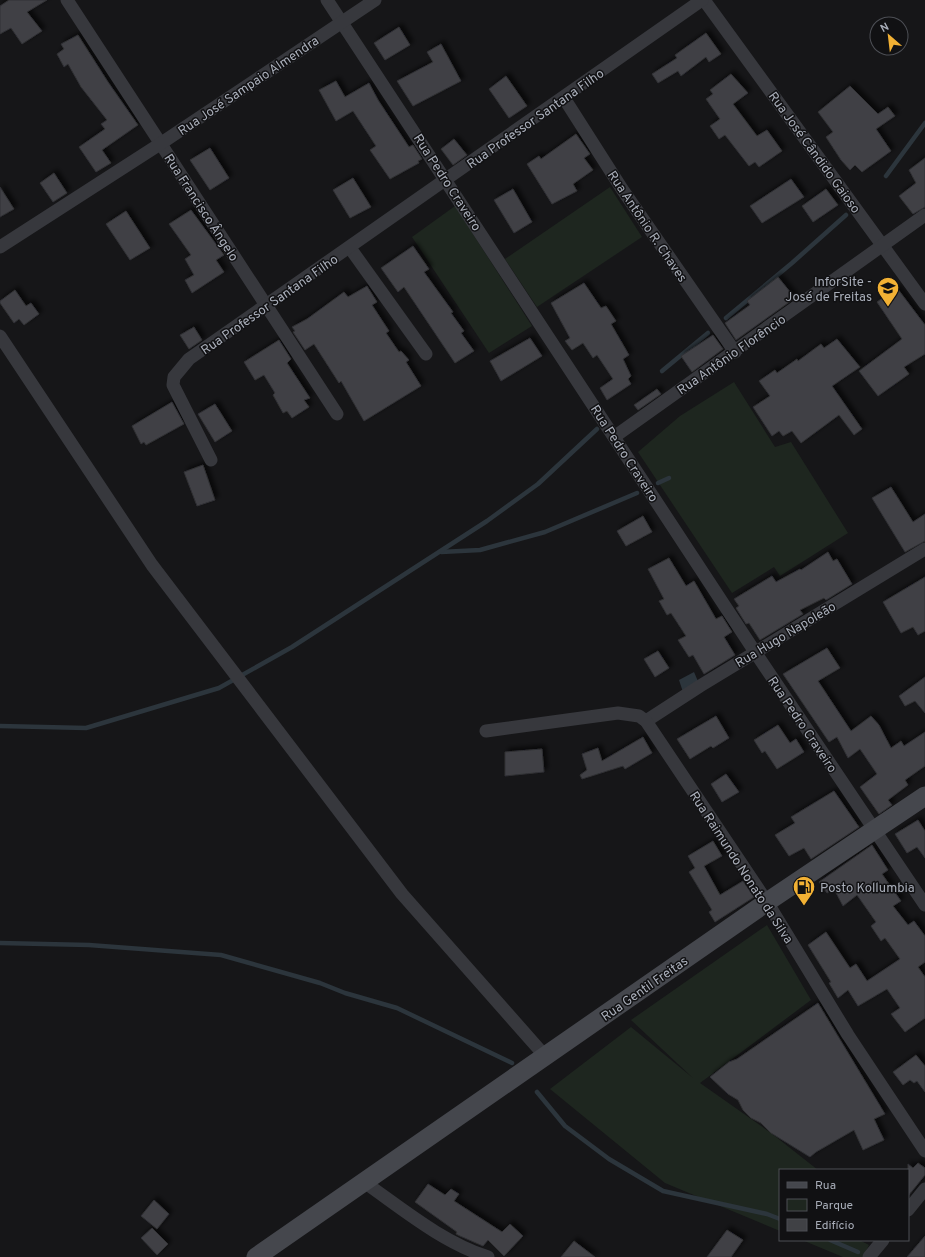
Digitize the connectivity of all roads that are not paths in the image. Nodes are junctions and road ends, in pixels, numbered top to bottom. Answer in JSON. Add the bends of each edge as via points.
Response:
{"nodes":[{"id":1,"x":67,"y":0,"type":"edge"},
{"id":2,"x":327,"y":0,"type":"edge"},
{"id":3,"x":375,"y":0,"type":"edge"},
{"id":4,"x":703,"y":0,"type":"edge"},
{"id":5,"x":342,"y":22,"type":"junction"},
{"id":6,"x":564,"y":98,"type":"junction"},
{"id":7,"x":160,"y":144,"type":"junction"},
{"id":8,"x":447,"y":180,"type":"junction"},
{"id":9,"x":925,"y":215,"type":"edge"},
{"id":10,"x":883,"y":245,"type":"junction"},
{"id":11,"x":0,"y":247,"type":"edge"},
{"id":12,"x":350,"y":248,"type":"junction"},
{"id":13,"x":925,"y":304,"type":"edge"},
{"id":14,"x":267,"y":305,"type":"junction"},
{"id":15,"x":0,"y":336,"type":"edge"},
{"id":16,"x":735,"y":352,"type":"junction"},
{"id":17,"x":426,"y":354,"type":"dead end"},
{"id":18,"x":337,"y":414,"type":"dead end"},
{"id":19,"x":614,"y":437,"type":"junction"},
{"id":20,"x":211,"y":460,"type":"dead end"},
{"id":21,"x":925,"y":549,"type":"edge"},
{"id":22,"x":755,"y":652,"type":"junction"},
{"id":23,"x":646,"y":721,"type":"junction"},
{"id":24,"x":486,"y":730,"type":"dead end"},
{"id":25,"x":925,"y":796,"type":"edge"},
{"id":26,"x":875,"y":831,"type":"junction"},
{"id":27,"x":767,"y":902,"type":"junction"},
{"id":28,"x":925,"y":905,"type":"edge"},
{"id":29,"x":545,"y":1056,"type":"junction"},
{"id":30,"x":925,"y":1151,"type":"edge"},
{"id":31,"x":364,"y":1182,"type":"junction"},
{"id":32,"x":925,"y":1189,"type":"edge"},
{"id":33,"x":909,"y":1209,"type":"edge"},
{"id":34,"x":882,"y":1241,"type":"edge"},
{"id":35,"x":256,"y":1257,"type":"edge"},
{"id":36,"x":488,"y":1257,"type":"edge"},
{"id":37,"x":870,"y":1257,"type":"edge"}],
"edges":[{"from":1,"to":7,"type":"street","name":"Rua Francisco Ângelo"},
{"from":2,"to":5,"type":"street","name":"Rua Pedro Craveiro"},
{"from":3,"to":5,"type":"street","name":"Rua José Sampaio Almendra"},
{"from":4,"to":6,"type":"street","name":"Rua Professor Santana Filho"},
{"from":4,"to":10,"type":"street","name":"Rua José Cândido Gaioso"},
{"from":5,"to":7,"type":"street","name":"Rua José Sampaio Almendra"},
{"from":5,"to":8,"type":"street","name":"Rua Pedro Craveiro"},
{"from":6,"to":8,"type":"street","name":"Rua Professor Santana Filho"},
{"from":6,"to":16,"type":"street","name":"Rua Antônio R. Chaves","via":[[622,189]]},
{"from":7,"to":11,"type":"street","name":"Rua José Sampaio Almendra"},
{"from":7,"to":14,"type":"street","name":"Rua Francisco Ângelo"},
{"from":8,"to":12,"type":"street","name":"Rua Professor Santana Filho"},
{"from":8,"to":19,"type":"street","name":"Rua Pedro Craveiro"},
{"from":9,"to":10,"type":"street","name":"Rua Antônio Florêncio"},
{"from":10,"to":13,"type":"street","name":"Rua José Cândido Gaioso"},
{"from":10,"to":16,"type":"street","name":"Rua Antônio Florêncio"},
{"from":12,"to":14,"type":"street","name":"Rua Professor Santana Filho"},
{"from":12,"to":17,"type":"street"},
{"from":14,"to":18,"type":"street","name":"Rua Francisco Ângelo"},
{"from":14,"to":20,"type":"street","name":"Rua Professor Santana Filho","via":[[190,359],[174,377],[173,385]]},
{"from":15,"to":29,"type":"street","via":[[152,565],[402,894]]},
{"from":16,"to":19,"type":"street","name":"Rua Antônio Florêncio"},
{"from":19,"to":22,"type":"street","name":"Rua Pedro Craveiro"},
{"from":21,"to":22,"type":"street","name":"Rua Hugo Napoleão"},
{"from":22,"to":23,"type":"street","name":"Rua Hugo Napoleão"},
{"from":22,"to":26,"type":"street","name":"Rua Pedro Craveiro"},
{"from":23,"to":24,"type":"street","via":[[639,716],[618,713]]},
{"from":23,"to":27,"type":"street","name":"Rua Raimundo Nonato da Silva"},
{"from":25,"to":26,"type":"main road","name":"Rua Gentil Freitas"},
{"from":26,"to":27,"type":"main road","name":"Rua Gentil Freitas"},
{"from":26,"to":28,"type":"street","name":"Rua Pedro Craveiro"},
{"from":27,"to":29,"type":"main road","name":"Rua Gentil Freitas"},
{"from":27,"to":30,"type":"street","name":"Rua Raimundo Nonato da Silva","via":[[848,1035]]},
{"from":29,"to":31,"type":"main road","name":"Rua Gentil Freitas"},
{"from":31,"to":35,"type":"main road","name":"Rua Gentil Freitas"},
{"from":31,"to":36,"type":"street","via":[[448,1240]]},
{"from":32,"to":33,"type":"street"},
{"from":34,"to":37,"type":"street"}]}
